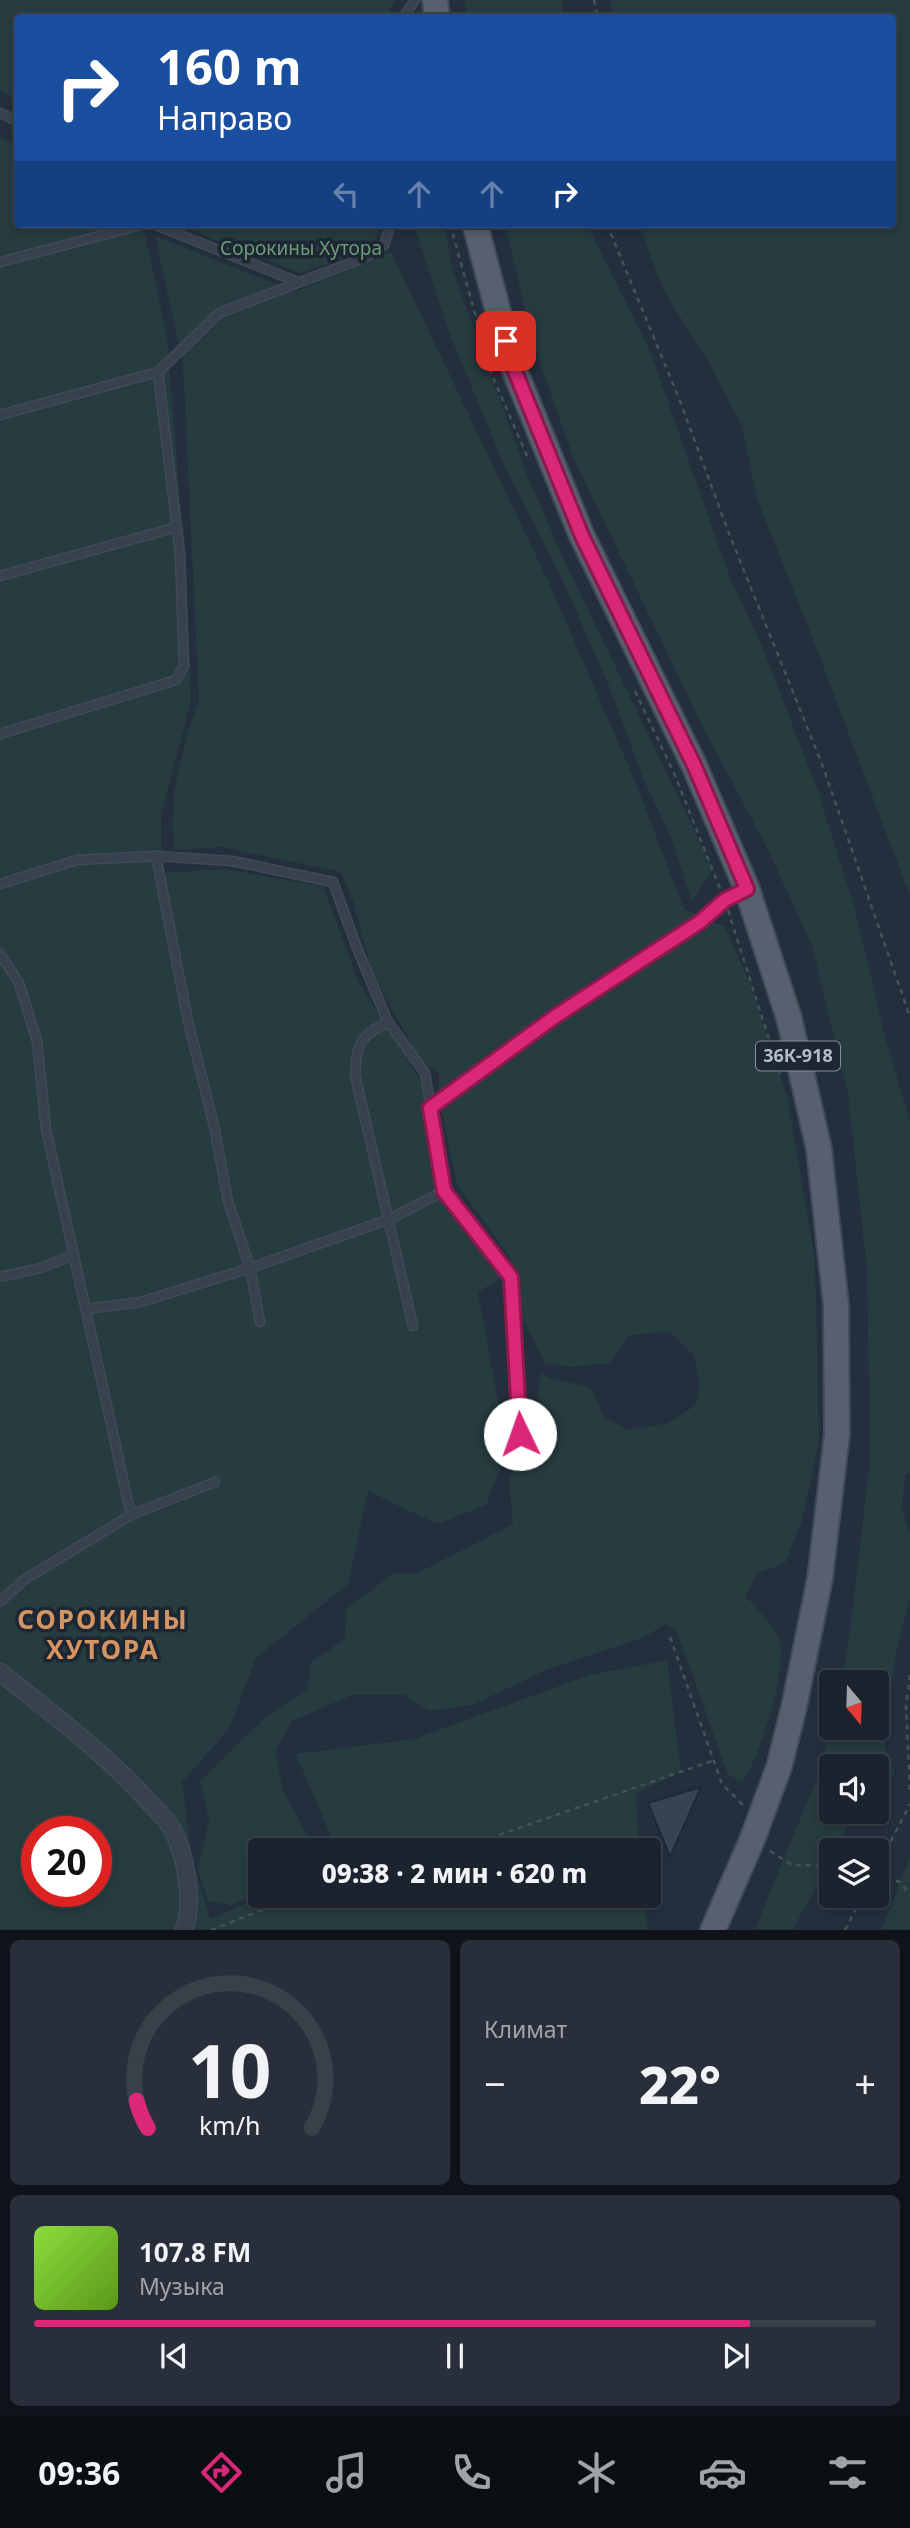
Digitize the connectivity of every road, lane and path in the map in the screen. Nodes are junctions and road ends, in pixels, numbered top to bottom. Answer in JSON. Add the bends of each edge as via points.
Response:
{"nodes":[{"id":1,"x":130,"y":228,"type":"edge"},
{"id":2,"x":163,"y":228,"type":"edge"},
{"id":3,"x":390,"y":228,"type":"edge"},
{"id":4,"x":451,"y":228,"type":"edge"},
{"id":5,"x":476,"y":228,"type":"edge"},
{"id":6,"x":609,"y":228,"type":"edge"},
{"id":7,"x":0,"y":262,"type":"edge"},
{"id":8,"x":298,"y":282,"type":"junction"},
{"id":9,"x":158,"y":372,"type":"junction"},
{"id":10,"x":0,"y":415,"type":"edge"},
{"id":11,"x":531,"y":465,"type":"dead end"},
{"id":12,"x":177,"y":527,"type":"junction"},
{"id":13,"x":0,"y":576,"type":"edge"},
{"id":14,"x":633,"y":688,"type":"dead end"},
{"id":15,"x":0,"y":734,"type":"edge"},
{"id":16,"x":156,"y":856,"type":"junction"},
{"id":17,"x":0,"y":884,"type":"edge"},
{"id":18,"x":747,"y":889,"type":"junction"},
{"id":19,"x":725,"y":900,"type":"junction"},
{"id":20,"x":0,"y":954,"type":"edge"},
{"id":21,"x":910,"y":1017,"type":"edge"},
{"id":22,"x":388,"y":1022,"type":"junction"},
{"id":23,"x":784,"y":1084,"type":"dead end"},
{"id":24,"x":430,"y":1108,"type":"junction"},
{"id":25,"x":444,"y":1191,"type":"junction"},
{"id":26,"x":390,"y":1219,"type":"junction"},
{"id":27,"x":73,"y":1255,"type":"junction"},
{"id":28,"x":250,"y":1268,"type":"junction"},
{"id":29,"x":0,"y":1277,"type":"edge"},
{"id":30,"x":86,"y":1309,"type":"junction"},
{"id":31,"x":260,"y":1322,"type":"dead end"},
{"id":32,"x":413,"y":1326,"type":"dead end"},
{"id":33,"x":520,"y":1434,"type":"dead end"},
{"id":34,"x":215,"y":1482,"type":"dead end"},
{"id":35,"x":131,"y":1516,"type":"junction"},
{"id":36,"x":0,"y":1602,"type":"edge"},
{"id":37,"x":670,"y":1637,"type":"dead end"},
{"id":38,"x":0,"y":1672,"type":"edge"},
{"id":39,"x":910,"y":1675,"type":"edge"},
{"id":40,"x":712,"y":1760,"type":"junction"},
{"id":41,"x":910,"y":1793,"type":"edge"},
{"id":42,"x":910,"y":1804,"type":"edge"},
{"id":43,"x":761,"y":1814,"type":"junction"},
{"id":44,"x":490,"y":1838,"type":"edge"},
{"id":45,"x":752,"y":1840,"type":"junction"},
{"id":46,"x":889,"y":1845,"type":"edge"},
{"id":47,"x":819,"y":1865,"type":"edge"},
{"id":48,"x":889,"y":1878,"type":"edge"},
{"id":49,"x":910,"y":1895,"type":"edge"},
{"id":50,"x":268,"y":1908,"type":"edge"},
{"id":51,"x":856,"y":1908,"type":"edge"},
{"id":52,"x":184,"y":1930,"type":"edge"},
{"id":53,"x":211,"y":1930,"type":"edge"},
{"id":54,"x":713,"y":1930,"type":"edge"},
{"id":55,"x":845,"y":1930,"type":"edge"}],
"edges":[{"from":1,"to":7,"type":"lane"},
{"from":2,"to":8,"type":"lane"},
{"from":3,"to":8,"type":"lane","via":[[384,245],[366,257]]},
{"from":4,"to":11,"type":"path","via":[[492,375]]},
{"from":5,"to":18,"type":"main road","number":"36К-918","via":[[512,364],[582,536],[694,765]]},
{"from":6,"to":21,"type":"path","via":[[822,764]]},
{"from":8,"to":9,"type":"lane","via":[[219,313]]},
{"from":9,"to":10,"type":"lane"},
{"from":9,"to":12,"type":"lane"},
{"from":12,"to":13,"type":"lane"},
{"from":12,"to":15,"type":"lane","via":[[184,666],[176,680]]},
{"from":14,"to":19,"type":"path","via":[[674,773]]},
{"from":16,"to":17,"type":"lane","via":[[77,860]]},
{"from":16,"to":22,"type":"lane","via":[[232,861],[333,882]]},
{"from":16,"to":28,"type":"lane","via":[[228,1201]]},
{"from":18,"to":19,"type":"lane"},
{"from":18,"to":43,"type":"main road","number":"36К-918","via":[[789,1017],[819,1149],[836,1305],[837,1434],[820,1578],[794,1707]]},
{"from":19,"to":23,"type":"path"},
{"from":19,"to":24,"type":"lane","via":[[700,922],[556,1016]]},
{"from":20,"to":27,"type":"lane","via":[[19,984],[37,1041],[46,1129]]},
{"from":22,"to":24,"type":"lane","via":[[425,1073]]},
{"from":22,"to":26,"type":"lane","via":[[368,1032],[356,1051],[355,1075]]},
{"from":24,"to":25,"type":"lane"},
{"from":25,"to":26,"type":"lane"},
{"from":25,"to":33,"type":"lane","via":[[511,1277]]},
{"from":26,"to":28,"type":"lane"},
{"from":26,"to":32,"type":"lane"},
{"from":27,"to":29,"type":"lane"},
{"from":27,"to":30,"type":"lane"},
{"from":28,"to":30,"type":"lane","via":[[141,1302]]},
{"from":28,"to":31,"type":"lane"},
{"from":30,"to":35,"type":"lane"},
{"from":34,"to":35,"type":"lane"},
{"from":35,"to":36,"type":"lane","via":[[25,1579]]},
{"from":37,"to":40,"type":"path"},
{"from":38,"to":52,"type":"street","via":[[90,1746],[173,1829],[188,1876]]},
{"from":39,"to":41,"type":"path","via":[[906,1706]]},
{"from":40,"to":43,"type":"path","via":[[722,1784],[744,1807]]},
{"from":40,"to":44,"type":"path"},
{"from":42,"to":46,"type":"path"},
{"from":43,"to":45,"type":"main road","number":"36К-918"},
{"from":45,"to":47,"type":"path","via":[[792,1865]]},
{"from":45,"to":54,"type":"main road","number":"36К-918"},
{"from":48,"to":49,"type":"path","via":[[900,1882]]},
{"from":50,"to":53,"type":"path"},
{"from":51,"to":55,"type":"path"}]}
